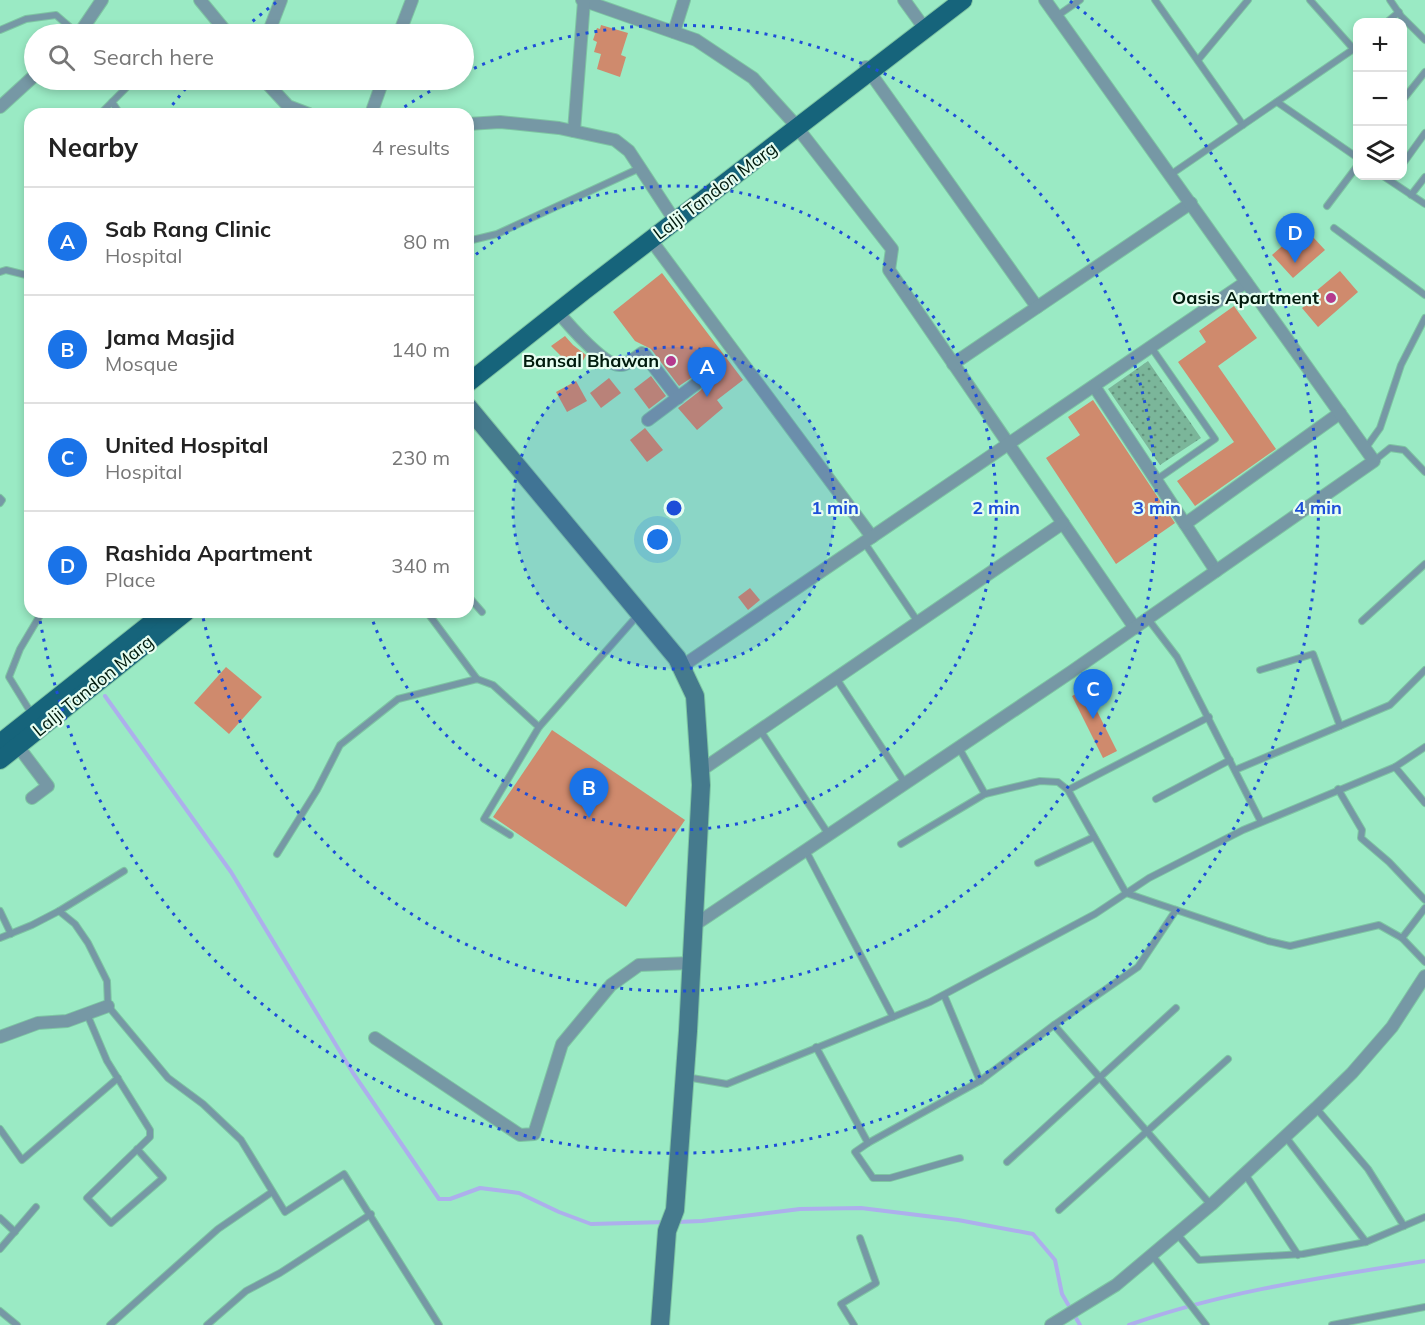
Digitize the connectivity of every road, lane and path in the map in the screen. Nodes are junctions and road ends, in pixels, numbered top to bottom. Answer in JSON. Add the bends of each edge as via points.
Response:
{"nodes":[{"id":1,"x":102,"y":0,"type":"edge"},
{"id":2,"x":200,"y":0,"type":"edge"},
{"id":3,"x":281,"y":0,"type":"edge"},
{"id":4,"x":412,"y":0,"type":"edge"},
{"id":5,"x":583,"y":0,"type":"edge"},
{"id":6,"x":684,"y":0,"type":"edge"},
{"id":7,"x":904,"y":0,"type":"edge"},
{"id":8,"x":950,"y":0,"type":"edge"},
{"id":9,"x":963,"y":0,"type":"edge"},
{"id":10,"x":1045,"y":0,"type":"edge"},
{"id":11,"x":1080,"y":0,"type":"edge"},
{"id":12,"x":1155,"y":0,"type":"edge"},
{"id":13,"x":1248,"y":0,"type":"edge"},
{"id":14,"x":1310,"y":0,"type":"edge"},
{"id":15,"x":1390,"y":0,"type":"edge"},
{"id":16,"x":1399,"y":12,"type":"junction"},
{"id":17,"x":1057,"y":16,"type":"junction"},
{"id":18,"x":1392,"y":18,"type":"edge"},
{"id":19,"x":67,"y":24,"type":"edge"},
{"id":20,"x":86,"y":24,"type":"edge"},
{"id":21,"x":220,"y":24,"type":"edge"},
{"id":22,"x":272,"y":24,"type":"edge"},
{"id":23,"x":403,"y":24,"type":"edge"},
{"id":24,"x":923,"y":26,"type":"junction"},
{"id":25,"x":0,"y":30,"type":"edge"},
{"id":26,"x":674,"y":32,"type":"junction"},
{"id":27,"x":1425,"y":39,"type":"edge"},
{"id":28,"x":1353,"y":47,"type":"edge"},
{"id":29,"x":1353,"y":52,"type":"edge"},
{"id":30,"x":1198,"y":60,"type":"junction"},
{"id":31,"x":867,"y":69,"type":"junction"},
{"id":32,"x":1425,"y":72,"type":"edge"},
{"id":33,"x":24,"y":85,"type":"edge"},
{"id":34,"x":124,"y":90,"type":"edge"},
{"id":35,"x":272,"y":90,"type":"edge"},
{"id":36,"x":379,"y":90,"type":"edge"},
{"id":37,"x":1407,"y":93,"type":"edge"},
{"id":38,"x":112,"y":102,"type":"junction"},
{"id":39,"x":1277,"y":102,"type":"junction"},
{"id":40,"x":0,"y":107,"type":"edge"},
{"id":41,"x":106,"y":108,"type":"edge"},
{"id":42,"x":116,"y":108,"type":"edge"},
{"id":43,"x":287,"y":108,"type":"edge"},
{"id":44,"x":372,"y":108,"type":"edge"},
{"id":45,"x":474,"y":124,"type":"edge"},
{"id":46,"x":795,"y":124,"type":"junction"},
{"id":47,"x":1243,"y":125,"type":"junction"},
{"id":48,"x":574,"y":131,"type":"junction"},
{"id":49,"x":1425,"y":133,"type":"edge"},
{"id":50,"x":1353,"y":155,"type":"edge"},
{"id":51,"x":1407,"y":158,"type":"edge"},
{"id":52,"x":640,"y":168,"type":"junction"},
{"id":53,"x":1353,"y":172,"type":"edge"},
{"id":54,"x":1170,"y":175,"type":"junction"},
{"id":55,"x":1425,"y":177,"type":"edge"},
{"id":56,"x":1389,"y":180,"type":"edge"},
{"id":57,"x":1411,"y":195,"type":"junction"},
{"id":58,"x":1191,"y":203,"type":"junction"},
{"id":59,"x":1425,"y":204,"type":"edge"},
{"id":60,"x":1327,"y":206,"type":"dead end"},
{"id":61,"x":673,"y":217,"type":"junction"},
{"id":62,"x":1334,"y":228,"type":"dead end"},
{"id":63,"x":474,"y":240,"type":"edge"},
{"id":64,"x":651,"y":240,"type":"junction"},
{"id":65,"x":0,"y":272,"type":"edge"},
{"id":66,"x":24,"y":274,"type":"edge"},
{"id":67,"x":1246,"y":282,"type":"junction"},
{"id":68,"x":1425,"y":294,"type":"edge"},
{"id":69,"x":1037,"y":307,"type":"junction"},
{"id":70,"x":558,"y":312,"type":"junction"},
{"id":71,"x":1425,"y":318,"type":"edge"},
{"id":72,"x":1151,"y":347,"type":"junction"},
{"id":73,"x":953,"y":364,"type":"junction"},
{"id":74,"x":474,"y":366,"type":"edge"},
{"id":75,"x":474,"y":378,"type":"edge"},
{"id":76,"x":696,"y":384,"type":"dead end"},
{"id":77,"x":1094,"y":386,"type":"junction"},
{"id":78,"x":678,"y":398,"type":"junction"},
{"id":79,"x":1340,"y":413,"type":"junction"},
{"id":80,"x":474,"y":414,"type":"edge"},
{"id":81,"x":648,"y":420,"type":"dead end"},
{"id":82,"x":1008,"y":444,"type":"junction"},
{"id":83,"x":1365,"y":448,"type":"junction"},
{"id":84,"x":1374,"y":461,"type":"junction"},
{"id":85,"x":1425,"y":472,"type":"edge"},
{"id":86,"x":1156,"y":480,"type":"junction"},
{"id":87,"x":1063,"y":523,"type":"junction"},
{"id":88,"x":1185,"y":524,"type":"junction"},
{"id":89,"x":868,"y":539,"type":"junction"},
{"id":90,"x":1425,"y":564,"type":"edge"},
{"id":91,"x":1216,"y":571,"type":"junction"},
{"id":92,"x":474,"y":603,"type":"edge"},
{"id":93,"x":482,"y":612,"type":"dead end"},
{"id":94,"x":640,"y":614,"type":"junction"},
{"id":95,"x":38,"y":618,"type":"edge"},
{"id":96,"x":157,"y":618,"type":"edge"},
{"id":97,"x":178,"y":618,"type":"edge"},
{"id":98,"x":431,"y":618,"type":"edge"},
{"id":99,"x":1148,"y":618,"type":"junction"},
{"id":100,"x":1362,"y":621,"type":"dead end"},
{"id":101,"x":918,"y":622,"type":"junction"},
{"id":102,"x":1134,"y":628,"type":"junction"},
{"id":103,"x":681,"y":667,"type":"junction"},
{"id":104,"x":1260,"y":670,"type":"dead end"},
{"id":105,"x":1425,"y":670,"type":"edge"},
{"id":106,"x":836,"y":678,"type":"junction"},
{"id":107,"x":477,"y":679,"type":"junction"},
{"id":108,"x":33,"y":716,"type":"junction"},
{"id":109,"x":1209,"y":717,"type":"junction"},
{"id":110,"x":1340,"y":726,"type":"junction"},
{"id":111,"x":539,"y":727,"type":"junction"},
{"id":112,"x":760,"y":730,"type":"junction"},
{"id":113,"x":9,"y":742,"type":"edge"},
{"id":114,"x":1425,"y":747,"type":"edge"},
{"id":115,"x":959,"y":748,"type":"junction"},
{"id":116,"x":0,"y":760,"type":"edge"},
{"id":117,"x":1230,"y":760,"type":"junction"},
{"id":118,"x":1395,"y":767,"type":"junction"},
{"id":119,"x":1235,"y":770,"type":"junction"},
{"id":120,"x":700,"y":771,"type":"junction"},
{"id":121,"x":905,"y":784,"type":"junction"},
{"id":122,"x":1338,"y":789,"type":"junction"},
{"id":123,"x":1068,"y":790,"type":"junction"},
{"id":124,"x":985,"y":794,"type":"junction"},
{"id":125,"x":32,"y":798,"type":"dead end"},
{"id":126,"x":1156,"y":799,"type":"dead end"},
{"id":127,"x":1425,"y":803,"type":"edge"},
{"id":128,"x":1261,"y":822,"type":"junction"},
{"id":129,"x":510,"y":835,"type":"dead end"},
{"id":130,"x":829,"y":835,"type":"junction"},
{"id":131,"x":1094,"y":837,"type":"junction"},
{"id":132,"x":901,"y":844,"type":"dead end"},
{"id":133,"x":806,"y":851,"type":"junction"},
{"id":134,"x":277,"y":854,"type":"dead end"},
{"id":135,"x":1038,"y":863,"type":"dead end"},
{"id":136,"x":124,"y":871,"type":"dead end"},
{"id":137,"x":1126,"y":893,"type":"junction"},
{"id":138,"x":1425,"y":900,"type":"edge"},
{"id":139,"x":1425,"y":908,"type":"edge"},
{"id":140,"x":1176,"y":910,"type":"junction"},
{"id":141,"x":0,"y":911,"type":"edge"},
{"id":142,"x":59,"y":911,"type":"junction"},
{"id":143,"x":693,"y":927,"type":"junction"},
{"id":144,"x":11,"y":934,"type":"junction"},
{"id":145,"x":0,"y":938,"type":"edge"},
{"id":146,"x":1402,"y":938,"type":"junction"},
{"id":147,"x":1425,"y":962,"type":"edge"},
{"id":148,"x":692,"y":963,"type":"junction"},
{"id":149,"x":1425,"y":976,"type":"edge"},
{"id":150,"x":944,"y":995,"type":"junction"},
{"id":151,"x":108,"y":1006,"type":"junction"},
{"id":152,"x":1176,"y":1008,"type":"dead end"},
{"id":153,"x":87,"y":1014,"type":"junction"},
{"id":154,"x":893,"y":1017,"type":"junction"},
{"id":155,"x":1054,"y":1025,"type":"junction"},
{"id":156,"x":0,"y":1037,"type":"edge"},
{"id":157,"x":375,"y":1038,"type":"dead end"},
{"id":158,"x":816,"y":1047,"type":"junction"},
{"id":159,"x":1228,"y":1059,"type":"dead end"},
{"id":160,"x":684,"y":1077,"type":"junction"},
{"id":161,"x":118,"y":1078,"type":"junction"},
{"id":162,"x":1100,"y":1078,"type":"junction"},
{"id":163,"x":980,"y":1081,"type":"junction"},
{"id":164,"x":1316,"y":1108,"type":"junction"},
{"id":165,"x":0,"y":1129,"type":"edge"},
{"id":166,"x":1147,"y":1132,"type":"junction"},
{"id":167,"x":1285,"y":1136,"type":"junction"},
{"id":168,"x":868,"y":1143,"type":"junction"},
{"id":169,"x":137,"y":1149,"type":"junction"},
{"id":170,"x":960,"y":1158,"type":"dead end"},
{"id":171,"x":1007,"y":1162,"type":"dead end"},
{"id":172,"x":1245,"y":1174,"type":"junction"},
{"id":173,"x":272,"y":1192,"type":"junction"},
{"id":174,"x":1211,"y":1205,"type":"junction"},
{"id":175,"x":36,"y":1207,"type":"dead end"},
{"id":176,"x":1059,"y":1210,"type":"dead end"},
{"id":177,"x":371,"y":1214,"type":"junction"},
{"id":178,"x":1425,"y":1217,"type":"edge"},
{"id":179,"x":0,"y":1218,"type":"edge"},
{"id":180,"x":1404,"y":1226,"type":"junction"},
{"id":181,"x":15,"y":1232,"type":"junction"},
{"id":182,"x":1177,"y":1234,"type":"junction"},
{"id":183,"x":860,"y":1238,"type":"dead end"},
{"id":184,"x":1366,"y":1242,"type":"junction"},
{"id":185,"x":0,"y":1249,"type":"edge"},
{"id":186,"x":1152,"y":1255,"type":"junction"},
{"id":187,"x":1298,"y":1255,"type":"junction"},
{"id":188,"x":1425,"y":1307,"type":"edge"},
{"id":189,"x":0,"y":1311,"type":"edge"},
{"id":190,"x":1376,"y":1316,"type":"junction"},
{"id":191,"x":1056,"y":1322,"type":"edge"},
{"id":192,"x":17,"y":1325,"type":"edge"},
{"id":193,"x":110,"y":1325,"type":"edge"},
{"id":194,"x":207,"y":1325,"type":"edge"},
{"id":195,"x":440,"y":1325,"type":"edge"},
{"id":196,"x":660,"y":1325,"type":"edge"},
{"id":197,"x":854,"y":1325,"type":"edge"},
{"id":198,"x":1206,"y":1325,"type":"edge"},
{"id":199,"x":1332,"y":1325,"type":"edge"},
{"id":200,"x":1377,"y":1325,"type":"edge"}],
"edges":[{"from":1,"to":20,"type":"street"},
{"from":2,"to":21,"type":"street"},
{"from":3,"to":22,"type":"street"},
{"from":4,"to":23,"type":"street"},
{"from":5,"to":26,"type":"street"},
{"from":5,"to":48,"type":"street"},
{"from":6,"to":26,"type":"street"},
{"from":7,"to":24,"type":"street"},
{"from":8,"to":24,"type":"main road","name":"Lalji Tandon Marg"},
{"from":9,"to":24,"type":"main road","name":"Lalji Tandon Marg"},
{"from":10,"to":17,"type":"street"},
{"from":11,"to":17,"type":"lane"},
{"from":12,"to":30,"type":"lane"},
{"from":13,"to":30,"type":"lane"},
{"from":14,"to":28,"type":"lane"},
{"from":15,"to":16,"type":"lane"},
{"from":16,"to":18,"type":"lane"},
{"from":16,"to":27,"type":"lane"},
{"from":17,"to":54,"type":"street"},
{"from":19,"to":25,"type":"lane","via":[[56,15],[26,19]]},
{"from":24,"to":31,"type":"main road","name":"Lalji Tandon Marg"},
{"from":26,"to":46,"type":"street","via":[[696,40],[753,78]]},
{"from":29,"to":39,"type":"lane"},
{"from":30,"to":47,"type":"lane"},
{"from":31,"to":46,"type":"main road","name":"Lalji Tandon Marg"},
{"from":31,"to":69,"type":"street"},
{"from":32,"to":37,"type":"lane"},
{"from":33,"to":40,"type":"street"},
{"from":34,"to":38,"type":"lane"},
{"from":35,"to":43,"type":"street"},
{"from":36,"to":44,"type":"street"},
{"from":38,"to":41,"type":"lane"},
{"from":38,"to":42,"type":"lane"},
{"from":39,"to":47,"type":"lane"},
{"from":39,"to":50,"type":"lane"},
{"from":45,"to":48,"type":"street","via":[[500,122]]},
{"from":46,"to":61,"type":"main road","name":"Lalji Tandon Marg"},
{"from":46,"to":73,"type":"street","via":[[892,249],[889,270]]},
{"from":47,"to":54,"type":"lane"},
{"from":48,"to":52,"type":"street","via":[[615,140],[629,151]]},
{"from":49,"to":51,"type":"lane"},
{"from":52,"to":61,"type":"street"},
{"from":52,"to":63,"type":"lane","via":[[497,234]]},
{"from":53,"to":60,"type":"lane"},
{"from":54,"to":58,"type":"street"},
{"from":55,"to":57,"type":"lane"},
{"from":56,"to":57,"type":"lane"},
{"from":57,"to":59,"type":"lane"},
{"from":58,"to":67,"type":"street"},
{"from":58,"to":69,"type":"street"},
{"from":61,"to":64,"type":"main road","name":"Lalji Tandon Marg"},
{"from":61,"to":74,"type":"main road","name":"Lalji Tandon Marg"},
{"from":62,"to":68,"type":"lane"},
{"from":64,"to":70,"type":"main road","name":"Lalji Tandon Marg"},
{"from":64,"to":89,"type":"street"},
{"from":65,"to":66,"type":"lane"},
{"from":67,"to":72,"type":"street"},
{"from":67,"to":79,"type":"street"},
{"from":69,"to":73,"type":"street"},
{"from":70,"to":75,"type":"main road","name":"Lalji Tandon Marg"},
{"from":70,"to":78,"type":"street","via":[[585,343],[616,365],[625,365],[644,354]]},
{"from":71,"to":83,"type":"lane","via":[[1401,365],[1380,428]]},
{"from":72,"to":77,"type":"street"},
{"from":72,"to":86,"type":"lane","via":[[1215,439]]},
{"from":73,"to":82,"type":"street"},
{"from":76,"to":78,"type":"street"},
{"from":77,"to":82,"type":"street"},
{"from":77,"to":86,"type":"street"},
{"from":78,"to":81,"type":"street"},
{"from":79,"to":83,"type":"street"},
{"from":79,"to":88,"type":"street"},
{"from":80,"to":94,"type":"street"},
{"from":82,"to":87,"type":"street"},
{"from":82,"to":89,"type":"street"},
{"from":83,"to":84,"type":"street"},
{"from":84,"to":85,"type":"lane","via":[[1390,448],[1404,450]]},
{"from":84,"to":91,"type":"street"},
{"from":86,"to":88,"type":"street"},
{"from":87,"to":101,"type":"street"},
{"from":87,"to":102,"type":"street"},
{"from":88,"to":91,"type":"street"},
{"from":89,"to":101,"type":"lane"},
{"from":89,"to":103,"type":"street"},
{"from":90,"to":100,"type":"lane"},
{"from":91,"to":99,"type":"street"},
{"from":92,"to":93,"type":"lane"},
{"from":94,"to":103,"type":"street"},
{"from":94,"to":111,"type":"lane"},
{"from":95,"to":108,"type":"lane","via":[[9,677]]},
{"from":96,"to":108,"type":"main road","name":"Lalji Tandon Marg"},
{"from":97,"to":113,"type":"main road","name":"Lalji Tandon Marg"},
{"from":98,"to":107,"type":"lane"},
{"from":99,"to":102,"type":"street"},
{"from":99,"to":109,"type":"lane","via":[[1177,657]]},
{"from":101,"to":106,"type":"street"},
{"from":102,"to":115,"type":"street"},
{"from":103,"to":120,"type":"street","via":[[695,696]]},
{"from":104,"to":110,"type":"lane","via":[[1313,654]]},
{"from":105,"to":110,"type":"lane","via":[[1390,705]]},
{"from":106,"to":112,"type":"street"},
{"from":106,"to":121,"type":"lane"},
{"from":107,"to":111,"type":"lane","via":[[493,685]]},
{"from":107,"to":134,"type":"lane","via":[[398,699],[340,745]]},
{"from":108,"to":113,"type":"main road","name":"Lalji Tandon Marg"},
{"from":109,"to":117,"type":"lane"},
{"from":109,"to":123,"type":"lane"},
{"from":110,"to":119,"type":"lane"},
{"from":111,"to":129,"type":"lane","via":[[484,819]]},
{"from":112,"to":120,"type":"street"},
{"from":112,"to":130,"type":"lane"},
{"from":113,"to":116,"type":"main road","name":"Lalji Tandon Marg"},
{"from":113,"to":125,"type":"street","via":[[48,786]]},
{"from":114,"to":118,"type":"lane"},
{"from":115,"to":121,"type":"street"},
{"from":115,"to":124,"type":"lane"},
{"from":117,"to":119,"type":"lane"},
{"from":117,"to":126,"type":"lane"},
{"from":118,"to":122,"type":"lane"},
{"from":118,"to":127,"type":"lane"},
{"from":119,"to":128,"type":"lane"},
{"from":120,"to":143,"type":"street"},
{"from":121,"to":130,"type":"street"},
{"from":122,"to":128,"type":"lane"},
{"from":122,"to":138,"type":"lane","via":[[1362,830],[1361,838]]},
{"from":123,"to":124,"type":"lane","via":[[1058,782],[1040,781]]},
{"from":123,"to":131,"type":"lane"},
{"from":124,"to":132,"type":"lane"},
{"from":128,"to":137,"type":"lane"},
{"from":130,"to":133,"type":"street"},
{"from":131,"to":135,"type":"lane"},
{"from":131,"to":137,"type":"lane"},
{"from":133,"to":143,"type":"street"},
{"from":133,"to":154,"type":"lane"},
{"from":136,"to":142,"type":"lane"},
{"from":137,"to":140,"type":"lane"},
{"from":137,"to":150,"type":"lane","via":[[1095,914]]},
{"from":139,"to":146,"type":"lane"},
{"from":140,"to":146,"type":"lane","via":[[1290,946],[1379,926]]},
{"from":140,"to":155,"type":"lane","via":[[1138,967]]},
{"from":141,"to":144,"type":"lane"},
{"from":142,"to":144,"type":"lane"},
{"from":142,"to":151,"type":"lane","via":[[75,924],[88,943],[107,981]]},
{"from":143,"to":148,"type":"street"},
{"from":144,"to":145,"type":"lane"},
{"from":146,"to":147,"type":"lane"},
{"from":148,"to":157,"type":"street","via":[[639,964],[610,985],[562,1044],[534,1134],[520,1135]]},
{"from":148,"to":160,"type":"street"},
{"from":149,"to":164,"type":"street","via":[[1392,1027]]},
{"from":150,"to":154,"type":"lane"},
{"from":150,"to":163,"type":"lane"},
{"from":151,"to":153,"type":"street"},
{"from":151,"to":173,"type":"lane","via":[[168,1078],[241,1140]]},
{"from":152,"to":162,"type":"lane"},
{"from":153,"to":156,"type":"street","via":[[66,1022],[38,1023]]},
{"from":153,"to":161,"type":"lane"},
{"from":154,"to":158,"type":"lane"},
{"from":155,"to":162,"type":"lane"},
{"from":155,"to":163,"type":"lane"},
{"from":158,"to":160,"type":"lane","via":[[727,1084]]},
{"from":158,"to":168,"type":"lane"},
{"from":159,"to":166,"type":"lane"},
{"from":160,"to":196,"type":"street","via":[[675,1210],[667,1232]]},
{"from":161,"to":165,"type":"lane","via":[[22,1160]]},
{"from":161,"to":169,"type":"lane","via":[[150,1130],[150,1137]]},
{"from":162,"to":166,"type":"lane"},
{"from":162,"to":171,"type":"lane"},
{"from":163,"to":168,"type":"lane"},
{"from":164,"to":167,"type":"street"},
{"from":164,"to":180,"type":"lane","via":[[1368,1169]]},
{"from":166,"to":174,"type":"lane"},
{"from":166,"to":176,"type":"lane"},
{"from":167,"to":172,"type":"street"},
{"from":167,"to":184,"type":"lane"},
{"from":168,"to":170,"type":"lane","via":[[855,1152],[873,1178],[890,1178]]},
{"from":169,"to":169,"type":"lane","via":[[163,1178],[111,1223],[87,1197]]},
{"from":172,"to":174,"type":"street"},
{"from":172,"to":187,"type":"lane"},
{"from":173,"to":177,"type":"lane","via":[[285,1212],[344,1174]]},
{"from":173,"to":193,"type":"lane","via":[[218,1229]]},
{"from":174,"to":182,"type":"street"},
{"from":175,"to":181,"type":"lane"},
{"from":177,"to":194,"type":"lane","via":[[246,1291]]},
{"from":177,"to":195,"type":"lane"},
{"from":178,"to":180,"type":"lane"},
{"from":179,"to":181,"type":"lane"},
{"from":180,"to":184,"type":"lane"},
{"from":181,"to":185,"type":"lane"},
{"from":182,"to":186,"type":"street"},
{"from":182,"to":187,"type":"lane","via":[[1199,1260]]},
{"from":183,"to":197,"type":"lane","via":[[876,1283],[841,1304]]},
{"from":184,"to":187,"type":"lane"},
{"from":186,"to":191,"type":"street","via":[[1116,1285]]},
{"from":186,"to":198,"type":"lane"},
{"from":188,"to":190,"type":"lane"},
{"from":189,"to":192,"type":"lane"},
{"from":190,"to":199,"type":"lane"},
{"from":190,"to":200,"type":"lane"}]}
